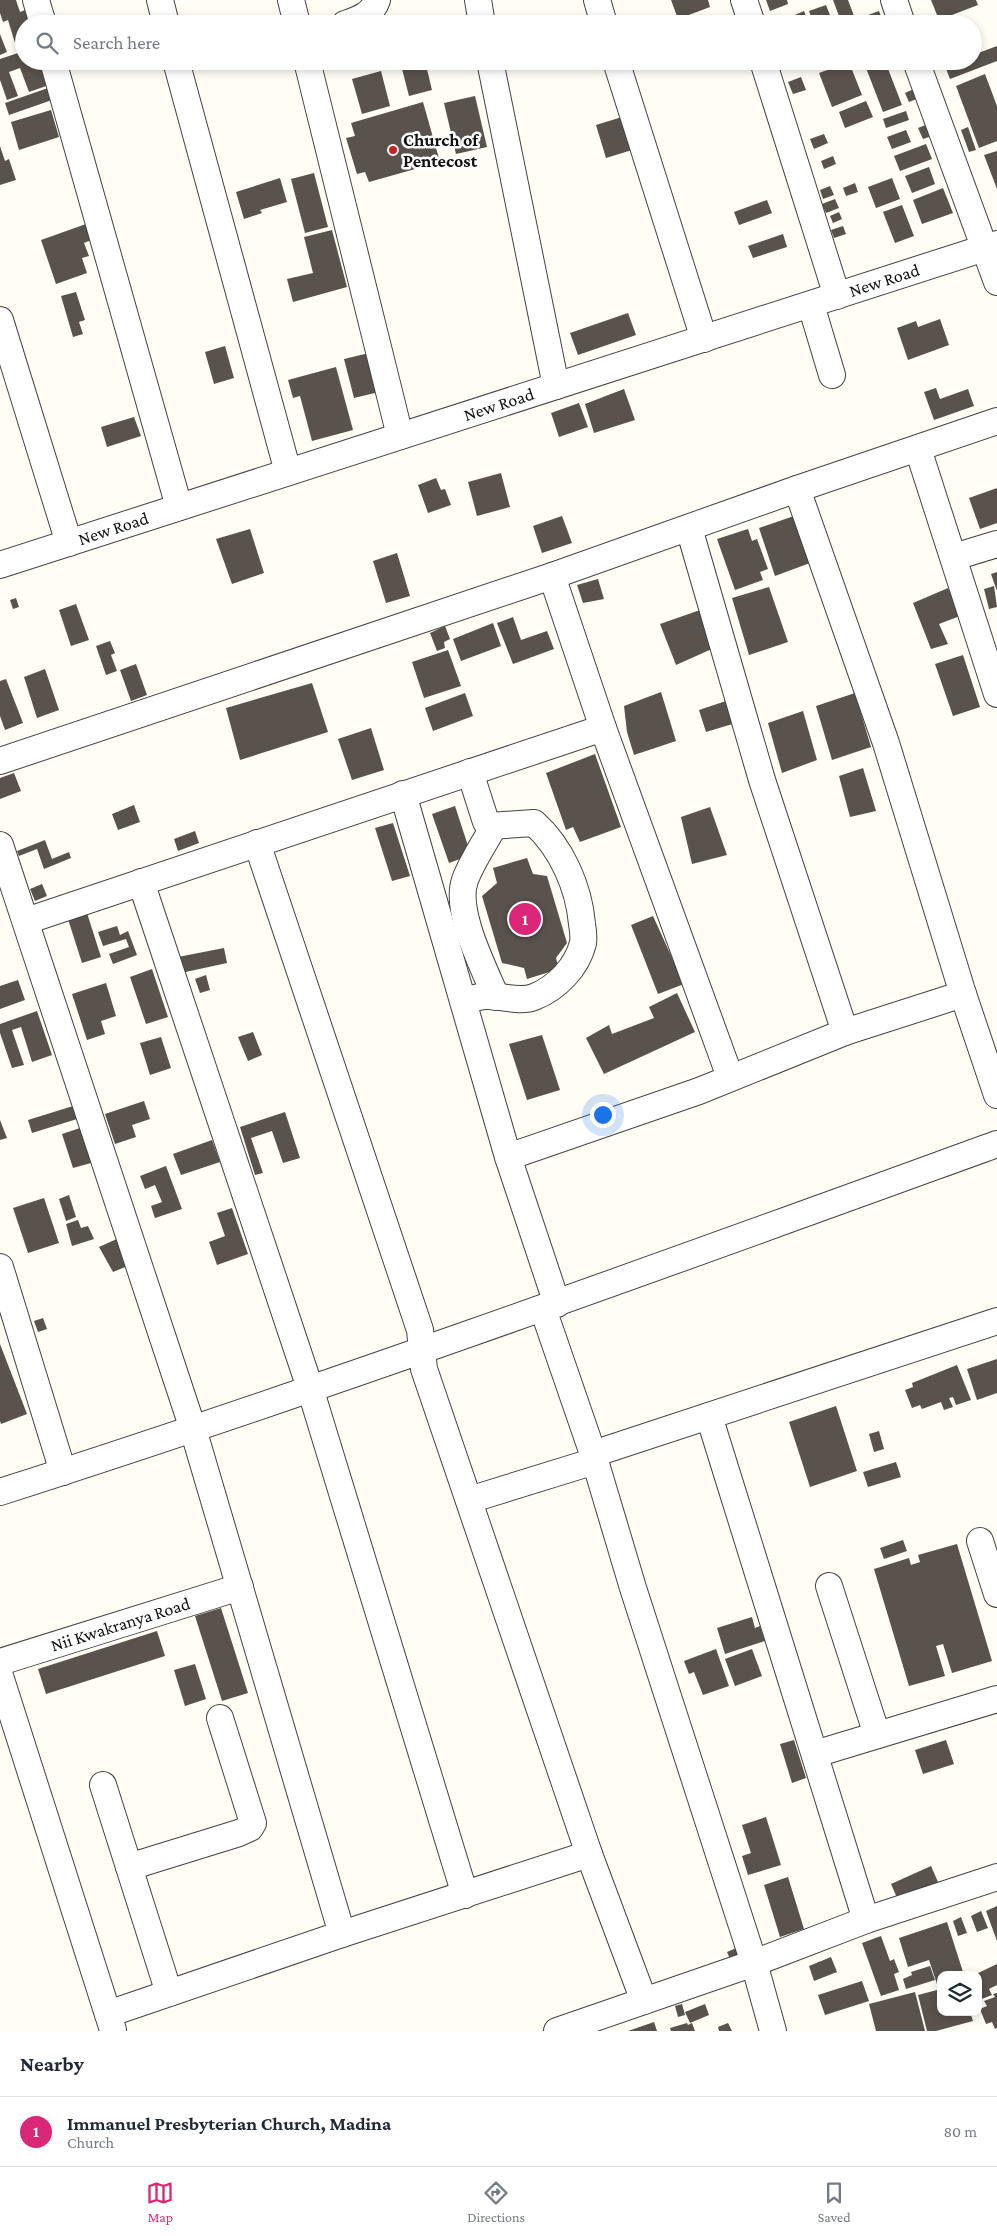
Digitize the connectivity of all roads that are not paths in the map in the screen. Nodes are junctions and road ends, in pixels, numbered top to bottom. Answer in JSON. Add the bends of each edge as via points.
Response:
{"nodes":[{"id":1,"x":36,"y":0,"type":"edge"},
{"id":2,"x":160,"y":0,"type":"edge"},
{"id":3,"x":292,"y":0,"type":"edge"},
{"id":4,"x":378,"y":0,"type":"edge"},
{"id":5,"x":478,"y":0,"type":"edge"},
{"id":6,"x":597,"y":0,"type":"edge"},
{"id":7,"x":744,"y":0,"type":"edge"},
{"id":8,"x":894,"y":0,"type":"edge"},
{"id":9,"x":40,"y":15,"type":"edge"},
{"id":10,"x":164,"y":15,"type":"edge"},
{"id":11,"x":295,"y":15,"type":"edge"},
{"id":12,"x":365,"y":15,"type":"edge"},
{"id":13,"x":480,"y":15,"type":"edge"},
{"id":14,"x":601,"y":15,"type":"edge"},
{"id":15,"x":749,"y":15,"type":"edge"},
{"id":16,"x":899,"y":15,"type":"edge"},
{"id":17,"x":57,"y":70,"type":"edge"},
{"id":18,"x":178,"y":70,"type":"edge"},
{"id":19,"x":309,"y":70,"type":"edge"},
{"id":20,"x":492,"y":70,"type":"edge"},
{"id":21,"x":619,"y":70,"type":"edge"},
{"id":22,"x":767,"y":70,"type":"edge"},
{"id":23,"x":920,"y":70,"type":"edge"},
{"id":24,"x":991,"y":246,"type":"edge"},
{"id":25,"x":997,"y":282,"type":"edge"},
{"id":26,"x":837,"y":296,"type":"junction"},
{"id":27,"x":811,"y":305,"type":"junction"},
{"id":28,"x":0,"y":320,"type":"edge"},
{"id":29,"x":704,"y":339,"type":"junction"},
{"id":30,"x":832,"y":374,"type":"dead end"},
{"id":31,"x":556,"y":386,"type":"junction"},
{"id":32,"x":997,"y":421,"type":"edge"},
{"id":33,"x":400,"y":436,"type":"junction"},
{"id":34,"x":918,"y":448,"type":"junction"},
{"id":35,"x":288,"y":472,"type":"junction"},
{"id":36,"x":797,"y":488,"type":"junction"},
{"id":37,"x":179,"y":507,"type":"junction"},
{"id":38,"x":689,"y":528,"type":"junction"},
{"id":39,"x":69,"y":543,"type":"junction"},
{"id":40,"x":997,"y":544,"type":"edge"},
{"id":41,"x":954,"y":557,"type":"junction"},
{"id":42,"x":0,"y":565,"type":"edge"},
{"id":43,"x":552,"y":576,"type":"junction"},
{"id":44,"x":995,"y":681,"type":"edge"},
{"id":45,"x":603,"y":728,"type":"junction"},
{"id":46,"x":0,"y":760,"type":"edge"},
{"id":47,"x":470,"y":772,"type":"junction"},
{"id":48,"x":403,"y":794,"type":"junction"},
{"id":49,"x":494,"y":826,"type":"junction"},
{"id":50,"x":257,"y":844,"type":"junction"},
{"id":51,"x":2,"y":860,"type":"edge"},
{"id":52,"x":142,"y":882,"type":"junction"},
{"id":53,"x":26,"y":921,"type":"junction"},
{"id":54,"x":963,"y":994,"type":"junction"},
{"id":55,"x":496,"y":997,"type":"junction"},
{"id":56,"x":463,"y":1001,"type":"junction"},
{"id":57,"x":845,"y":1032,"type":"junction"},
{"id":58,"x":730,"y":1077,"type":"junction"},
{"id":59,"x":997,"y":1095,"type":"edge"},
{"id":60,"x":997,"y":1144,"type":"edge"},
{"id":61,"x":508,"y":1157,"type":"junction"},
{"id":62,"x":0,"y":1267,"type":"edge"},
{"id":63,"x":550,"y":1306,"type":"junction"},
{"id":64,"x":997,"y":1321,"type":"edge"},
{"id":65,"x":421,"y":1350,"type":"junction"},
{"id":66,"x":310,"y":1388,"type":"junction"},
{"id":67,"x":709,"y":1416,"type":"junction"},
{"id":68,"x":193,"y":1429,"type":"junction"},
{"id":69,"x":594,"y":1458,"type":"junction"},
{"id":70,"x":63,"y":1472,"type":"junction"},
{"id":71,"x":0,"y":1492,"type":"edge"},
{"id":72,"x":469,"y":1500,"type":"junction"},
{"id":73,"x":980,"y":1541,"type":"dead end"},
{"id":74,"x":829,"y":1586,"type":"dead end"},
{"id":75,"x":240,"y":1587,"type":"junction"},
{"id":76,"x":997,"y":1594,"type":"edge"},
{"id":77,"x":0,"y":1662,"type":"edge"},
{"id":78,"x":0,"y":1676,"type":"edge"},
{"id":79,"x":997,"y":1700,"type":"edge"},
{"id":80,"x":220,"y":1718,"type":"dead end"},
{"id":81,"x":876,"y":1735,"type":"junction"},
{"id":82,"x":815,"y":1754,"type":"junction"},
{"id":83,"x":103,"y":1785,"type":"dead end"},
{"id":84,"x":589,"y":1854,"type":"junction"},
{"id":85,"x":129,"y":1867,"type":"junction"},
{"id":86,"x":997,"y":1877,"type":"edge"},
{"id":87,"x":466,"y":1895,"type":"junction"},
{"id":88,"x":866,"y":1920,"type":"junction"},
{"id":89,"x":342,"y":1934,"type":"junction"},
{"id":90,"x":754,"y":1963,"type":"junction"},
{"id":91,"x":169,"y":1993,"type":"junction"},
{"id":92,"x":644,"y":2001,"type":"junction"},
{"id":93,"x":111,"y":2023,"type":"edge"},
{"id":94,"x":557,"y":2031,"type":"edge"},
{"id":95,"x":773,"y":2031,"type":"edge"}],
"edges":[{"from":1,"to":9,"type":"street"},
{"from":2,"to":10,"type":"street"},
{"from":3,"to":11,"type":"street"},
{"from":4,"to":12,"type":"street"},
{"from":5,"to":13,"type":"street"},
{"from":6,"to":14,"type":"street"},
{"from":7,"to":15,"type":"street"},
{"from":8,"to":16,"type":"street"},
{"from":17,"to":37,"type":"street"},
{"from":18,"to":35,"type":"street"},
{"from":19,"to":33,"type":"street"},
{"from":20,"to":31,"type":"street"},
{"from":21,"to":29,"type":"street"},
{"from":22,"to":26,"type":"street"},
{"from":23,"to":24,"type":"street"},
{"from":24,"to":25,"type":"street"},
{"from":24,"to":26,"type":"street","name":"New Road"},
{"from":26,"to":27,"type":"street","name":"New Road"},
{"from":27,"to":29,"type":"street","name":"New Road"},
{"from":27,"to":30,"type":"street"},
{"from":28,"to":39,"type":"street"},
{"from":29,"to":31,"type":"street","name":"New Road"},
{"from":31,"to":33,"type":"street","name":"New Road"},
{"from":32,"to":34,"type":"street"},
{"from":33,"to":35,"type":"street","name":"New Road"},
{"from":34,"to":36,"type":"street"},
{"from":34,"to":41,"type":"street"},
{"from":35,"to":37,"type":"street","name":"New Road"},
{"from":36,"to":38,"type":"street"},
{"from":36,"to":54,"type":"street","via":[[886,743]]},
{"from":37,"to":39,"type":"street","name":"New Road"},
{"from":38,"to":43,"type":"street"},
{"from":38,"to":57,"type":"street","via":[[762,780]]},
{"from":39,"to":42,"type":"street","name":"New Road"},
{"from":40,"to":41,"type":"street"},
{"from":41,"to":44,"type":"street"},
{"from":43,"to":45,"type":"street"},
{"from":43,"to":46,"type":"street"},
{"from":45,"to":47,"type":"street"},
{"from":45,"to":58,"type":"street"},
{"from":47,"to":48,"type":"street"},
{"from":47,"to":49,"type":"street","via":[[486,822]]},
{"from":48,"to":50,"type":"street"},
{"from":48,"to":56,"type":"street"},
{"from":49,"to":55,"type":"street","via":[[469,872],[463,891],[463,906]]},
{"from":49,"to":55,"type":"street","via":[[534,823],[542,830],[573,883],[582,915],[584,941],[578,958],[554,986],[533,998]]},
{"from":50,"to":52,"type":"street"},
{"from":50,"to":65,"type":"street","via":[[420,1330]]},
{"from":51,"to":53,"type":"street"},
{"from":52,"to":53,"type":"street"},
{"from":52,"to":66,"type":"street"},
{"from":53,"to":68,"type":"street"},
{"from":54,"to":57,"type":"street"},
{"from":54,"to":59,"type":"street"},
{"from":55,"to":56,"type":"street"},
{"from":56,"to":61,"type":"street"},
{"from":57,"to":58,"type":"street"},
{"from":58,"to":61,"type":"street"},
{"from":60,"to":63,"type":"street"},
{"from":61,"to":63,"type":"street"},
{"from":62,"to":70,"type":"street"},
{"from":63,"to":65,"type":"street"},
{"from":63,"to":69,"type":"street"},
{"from":64,"to":67,"type":"street"},
{"from":65,"to":66,"type":"street"},
{"from":65,"to":72,"type":"street","via":[[424,1369]]},
{"from":66,"to":68,"type":"street"},
{"from":66,"to":87,"type":"street"},
{"from":67,"to":69,"type":"street"},
{"from":67,"to":82,"type":"street"},
{"from":68,"to":70,"type":"street"},
{"from":68,"to":75,"type":"street"},
{"from":69,"to":72,"type":"street"},
{"from":69,"to":90,"type":"street"},
{"from":70,"to":71,"type":"street"},
{"from":72,"to":84,"type":"street"},
{"from":73,"to":76,"type":"street"},
{"from":74,"to":81,"type":"street"},
{"from":75,"to":77,"type":"street","name":"Nii Kwakranya Road"},
{"from":75,"to":89,"type":"street"},
{"from":78,"to":93,"type":"street"},
{"from":79,"to":81,"type":"street"},
{"from":80,"to":85,"type":"street","via":[[253,1824],[239,1833]]},
{"from":81,"to":82,"type":"street"},
{"from":82,"to":88,"type":"street"},
{"from":83,"to":85,"type":"street"},
{"from":84,"to":87,"type":"street"},
{"from":84,"to":92,"type":"street"},
{"from":85,"to":91,"type":"street"},
{"from":86,"to":88,"type":"street"},
{"from":87,"to":89,"type":"street"},
{"from":88,"to":90,"type":"street"},
{"from":89,"to":91,"type":"street"},
{"from":90,"to":92,"type":"street"},
{"from":90,"to":95,"type":"street"},
{"from":91,"to":93,"type":"street"},
{"from":92,"to":94,"type":"street"}]}
